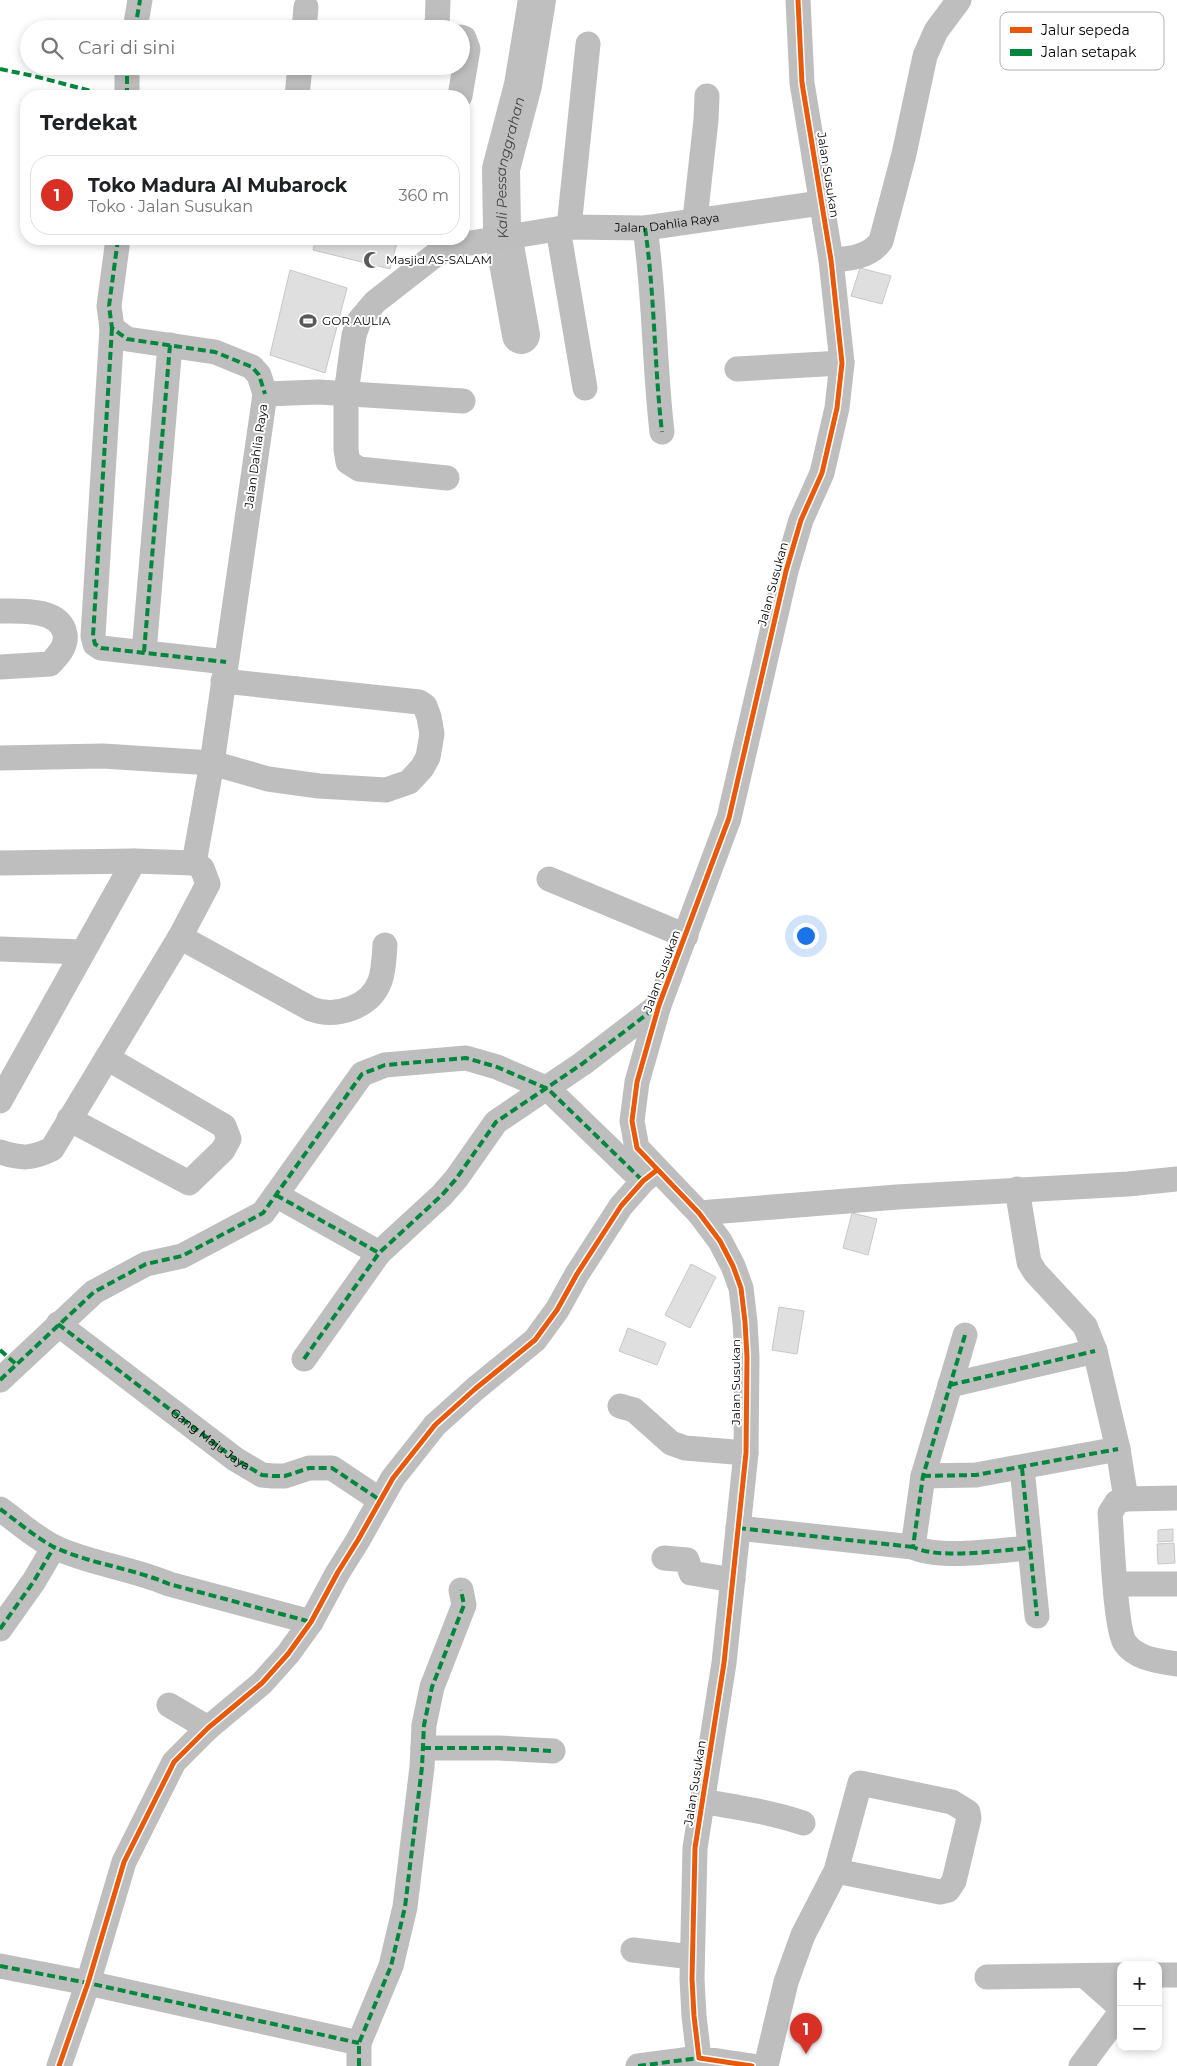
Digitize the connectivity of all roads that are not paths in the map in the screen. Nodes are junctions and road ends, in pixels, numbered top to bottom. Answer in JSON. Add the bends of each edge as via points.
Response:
{"nodes":[{"id":1,"x":140,"y":0,"type":"edge"},
{"id":2,"x":438,"y":0,"type":"edge"},
{"id":3,"x":798,"y":0,"type":"edge"},
{"id":4,"x":959,"y":0,"type":"edge"},
{"id":5,"x":136,"y":20,"type":"edge"},
{"id":6,"x":437,"y":20,"type":"edge"},
{"id":7,"x":588,"y":44,"type":"dead end"},
{"id":8,"x":127,"y":75,"type":"edge"},
{"id":9,"x":299,"y":75,"type":"edge"},
{"id":10,"x":464,"y":75,"type":"edge"},
{"id":11,"x":127,"y":90,"type":"edge"},
{"id":12,"x":298,"y":90,"type":"edge"},
{"id":13,"x":461,"y":90,"type":"edge"},
{"id":14,"x":707,"y":96,"type":"dead end"},
{"id":15,"x":821,"y":203,"type":"junction"},
{"id":16,"x":695,"y":219,"type":"junction"},
{"id":17,"x":563,"y":228,"type":"junction"},
{"id":18,"x":645,"y":228,"type":"junction"},
{"id":19,"x":470,"y":242,"type":"edge"},
{"id":20,"x":117,"y":245,"type":"edge"},
{"id":21,"x":441,"y":247,"type":"edge"},
{"id":22,"x":831,"y":260,"type":"junction"},
{"id":23,"x":112,"y":328,"type":"junction"},
{"id":24,"x":170,"y":345,"type":"junction"},
{"id":25,"x":842,"y":363,"type":"junction"},
{"id":26,"x":736,"y":369,"type":"dead end"},
{"id":27,"x":585,"y":388,"type":"dead end"},
{"id":28,"x":265,"y":394,"type":"junction"},
{"id":29,"x":346,"y":394,"type":"junction"},
{"id":30,"x":463,"y":401,"type":"dead end"},
{"id":31,"x":662,"y":432,"type":"dead end"},
{"id":32,"x":447,"y":478,"type":"dead end"},
{"id":33,"x":0,"y":611,"type":"edge"},
{"id":34,"x":144,"y":652,"type":"junction"},
{"id":35,"x":0,"y":667,"type":"edge"},
{"id":36,"x":225,"y":671,"type":"junction"},
{"id":37,"x":0,"y":758,"type":"edge"},
{"id":38,"x":212,"y":762,"type":"junction"},
{"id":39,"x":134,"y":861,"type":"junction"},
{"id":40,"x":0,"y":863,"type":"edge"},
{"id":41,"x":194,"y":863,"type":"junction"},
{"id":42,"x":550,"y":879,"type":"dead end"},
{"id":43,"x":686,"y":936,"type":"junction"},
{"id":44,"x":180,"y":937,"type":"junction"},
{"id":45,"x":385,"y":945,"type":"dead end"},
{"id":46,"x":0,"y":949,"type":"edge"},
{"id":47,"x":83,"y":952,"type":"junction"},
{"id":48,"x":659,"y":1006,"type":"junction"},
{"id":49,"x":107,"y":1058,"type":"junction"},
{"id":50,"x":548,"y":1089,"type":"junction"},
{"id":51,"x":0,"y":1101,"type":"edge"},
{"id":52,"x":69,"y":1119,"type":"junction"},
{"id":53,"x":0,"y":1152,"type":"edge"},
{"id":54,"x":650,"y":1175,"type":"junction"},
{"id":55,"x":1177,"y":1179,"type":"edge"},
{"id":56,"x":1017,"y":1189,"type":"junction"},
{"id":57,"x":276,"y":1195,"type":"junction"},
{"id":58,"x":699,"y":1213,"type":"junction"},
{"id":59,"x":379,"y":1253,"type":"junction"},
{"id":60,"x":58,"y":1324,"type":"junction"},
{"id":61,"x":964,"y":1335,"type":"dead end"},
{"id":62,"x":1095,"y":1352,"type":"junction"},
{"id":63,"x":304,"y":1359,"type":"dead end"},
{"id":64,"x":5,"y":1365,"type":"edge"},
{"id":65,"x":950,"y":1385,"type":"junction"},
{"id":66,"x":620,"y":1406,"type":"dead end"},
{"id":67,"x":1118,"y":1449,"type":"junction"},
{"id":68,"x":746,"y":1453,"type":"junction"},
{"id":69,"x":1022,"y":1468,"type":"junction"},
{"id":70,"x":923,"y":1476,"type":"junction"},
{"id":71,"x":1177,"y":1498,"type":"edge"},
{"id":72,"x":1126,"y":1499,"type":"junction"},
{"id":73,"x":380,"y":1500,"type":"junction"},
{"id":74,"x":0,"y":1510,"type":"edge"},
{"id":75,"x":738,"y":1528,"type":"junction"},
{"id":76,"x":54,"y":1547,"type":"junction"},
{"id":77,"x":913,"y":1547,"type":"junction"},
{"id":78,"x":1030,"y":1548,"type":"junction"},
{"id":79,"x":664,"y":1558,"type":"dead end"},
{"id":80,"x":733,"y":1580,"type":"junction"},
{"id":81,"x":1116,"y":1584,"type":"junction"},
{"id":82,"x":1177,"y":1584,"type":"edge"},
{"id":83,"x":461,"y":1590,"type":"dead end"},
{"id":84,"x":1037,"y":1616,"type":"dead end"},
{"id":85,"x":311,"y":1622,"type":"junction"},
{"id":86,"x":0,"y":1629,"type":"edge"},
{"id":87,"x":1177,"y":1664,"type":"edge"},
{"id":88,"x":169,"y":1705,"type":"dead end"},
{"id":89,"x":208,"y":1728,"type":"junction"},
{"id":90,"x":423,"y":1748,"type":"junction"},
{"id":91,"x":553,"y":1751,"type":"dead end"},
{"id":92,"x":702,"y":1801,"type":"junction"},
{"id":93,"x":803,"y":1823,"type":"dead end"},
{"id":94,"x":836,"y":1871,"type":"junction"},
{"id":95,"x":633,"y":1950,"type":"dead end"},
{"id":96,"x":692,"y":1957,"type":"junction"},
{"id":97,"x":0,"y":1966,"type":"edge"},
{"id":98,"x":1177,"y":1974,"type":"edge"},
{"id":99,"x":1117,"y":1975,"type":"edge"},
{"id":100,"x":1162,"y":1975,"type":"edge"},
{"id":101,"x":987,"y":1976,"type":"dead end"},
{"id":102,"x":1085,"y":1976,"type":"junction"},
{"id":103,"x":88,"y":1983,"type":"junction"},
{"id":104,"x":1119,"y":2006,"type":"edge"},
{"id":105,"x":1117,"y":2017,"type":"edge"},
{"id":106,"x":359,"y":2054,"type":"edge"},
{"id":107,"x":699,"y":2058,"type":"junction"},
{"id":108,"x":59,"y":2066,"type":"edge"},
{"id":109,"x":638,"y":2066,"type":"edge"},
{"id":110,"x":752,"y":2066,"type":"edge"},
{"id":111,"x":766,"y":2066,"type":"edge"},
{"id":112,"x":1081,"y":2066,"type":"edge"}],
"edges":[{"from":1,"to":5,"type":"street"},
{"from":2,"to":6,"type":"street"},
{"from":3,"to":15,"type":"street","name":"Jalan Susukan","via":[[802,83]]},
{"from":4,"to":22,"type":"street","via":[[936,31],[925,56],[881,241],[877,247],[853,259]]},
{"from":7,"to":17,"type":"street"},
{"from":8,"to":11,"type":"street"},
{"from":9,"to":12,"type":"street"},
{"from":10,"to":13,"type":"street"},
{"from":14,"to":16,"type":"street"},
{"from":15,"to":16,"type":"street","name":"Jalan Dahlia Raya"},
{"from":15,"to":22,"type":"street","name":"Jalan Susukan"},
{"from":16,"to":18,"type":"street","name":"Jalan Dahlia Raya"},
{"from":17,"to":18,"type":"street","name":"Jalan Dahlia Raya"},
{"from":17,"to":19,"type":"street","name":"Jalan Dahlia Raya"},
{"from":17,"to":27,"type":"street"},
{"from":18,"to":31,"type":"street","via":[[651,266]]},
{"from":20,"to":23,"type":"street","via":[[109,306]]},
{"from":21,"to":29,"type":"street","via":[[375,302],[359,321]]},
{"from":22,"to":25,"type":"street","name":"Jalan Susukan"},
{"from":23,"to":24,"type":"street","via":[[127,339]]},
{"from":23,"to":34,"type":"street","via":[[93,636],[95,644],[101,648]]},
{"from":24,"to":28,"type":"street","via":[[215,352],[252,367],[259,375]]},
{"from":24,"to":34,"type":"street"},
{"from":25,"to":26,"type":"street"},
{"from":25,"to":43,"type":"street","name":"Jalan Susukan","via":[[831,439],[786,571],[729,818]]},
{"from":28,"to":29,"type":"street","name":"Jalan Dahlia Raya"},
{"from":28,"to":36,"type":"street","name":"Jalan Dahlia Raya"},
{"from":29,"to":30,"type":"street","name":"Jalan Dahlia Raya"},
{"from":29,"to":32,"type":"street","via":[[348,462],[359,469]]},
{"from":33,"to":35,"type":"street","via":[[30,612],[54,618],[64,628],[66,641],[50,664]]},
{"from":34,"to":36,"type":"street"},
{"from":36,"to":38,"type":"street","name":"Jalan Dahlia Raya"},
{"from":36,"to":38,"type":"street","via":[[418,702],[425,706],[432,734],[428,757],[422,768],[409,782],[386,790],[268,779]]},
{"from":37,"to":38,"type":"street","via":[[103,756]]},
{"from":38,"to":41,"type":"street","name":"Jalan Dahlia Raya"},
{"from":39,"to":40,"type":"street"},
{"from":39,"to":41,"type":"street"},
{"from":39,"to":47,"type":"street"},
{"from":41,"to":44,"type":"street","via":[[202,868],[208,884]]},
{"from":42,"to":43,"type":"street"},
{"from":43,"to":48,"type":"street","name":"Jalan Susukan"},
{"from":44,"to":45,"type":"street","via":[[311,1009],[333,1014],[363,1001],[377,987]]},
{"from":44,"to":49,"type":"street"},
{"from":46,"to":47,"type":"street"},
{"from":47,"to":51,"type":"street"},
{"from":48,"to":50,"type":"street"},
{"from":48,"to":54,"type":"street","name":"Jalan Susukan","via":[[637,1082],[632,1121],[637,1148]]},
{"from":49,"to":52,"type":"street"},
{"from":49,"to":52,"type":"street","via":[[224,1126],[229,1139],[223,1150],[189,1183]]},
{"from":50,"to":54,"type":"street"},
{"from":50,"to":57,"type":"street","via":[[497,1066],[466,1058],[385,1065],[362,1074]]},
{"from":50,"to":59,"type":"street","via":[[496,1122],[442,1195]]},
{"from":52,"to":53,"type":"street","via":[[52,1148],[34,1157],[16,1157]]},
{"from":54,"to":58,"type":"street","name":"Jalan Susukan"},
{"from":54,"to":73,"type":"street","via":[[621,1206],[535,1340],[436,1424],[393,1478]]},
{"from":55,"to":56,"type":"street"},
{"from":56,"to":58,"type":"street"},
{"from":56,"to":62,"type":"street","via":[[1029,1262],[1034,1272],[1085,1326]]},
{"from":57,"to":59,"type":"street"},
{"from":57,"to":60,"type":"street","via":[[263,1213],[182,1256],[146,1264],[94,1292]]},
{"from":58,"to":68,"type":"street","name":"Jalan Susukan","via":[[720,1241],[741,1288],[747,1357]]},
{"from":59,"to":63,"type":"street"},
{"from":60,"to":64,"type":"street"},
{"from":60,"to":73,"type":"street","name":"Gang Maju Jaya","via":[[235,1459],[262,1475],[286,1476],[309,1468],[332,1468]]},
{"from":61,"to":65,"type":"street"},
{"from":62,"to":65,"type":"street"},
{"from":62,"to":67,"type":"street"},
{"from":65,"to":70,"type":"street"},
{"from":66,"to":68,"type":"street","via":[[634,1410],[664,1437],[685,1448]]},
{"from":67,"to":69,"type":"street"},
{"from":67,"to":72,"type":"street"},
{"from":68,"to":75,"type":"street","name":"Jalan Susukan"},
{"from":69,"to":70,"type":"street","via":[[976,1475]]},
{"from":69,"to":78,"type":"street"},
{"from":70,"to":77,"type":"street"},
{"from":71,"to":72,"type":"street"},
{"from":72,"to":81,"type":"street","via":[[1117,1502],[1110,1513]]},
{"from":73,"to":85,"type":"street"},
{"from":74,"to":76,"type":"street"},
{"from":75,"to":77,"type":"street"},
{"from":75,"to":80,"type":"street","name":"Jalan Susukan"},
{"from":76,"to":85,"type":"street","via":[[168,1584]]},
{"from":76,"to":86,"type":"street"},
{"from":77,"to":78,"type":"street","via":[[939,1554]]},
{"from":78,"to":84,"type":"street"},
{"from":79,"to":80,"type":"street","via":[[687,1560],[691,1573]]},
{"from":80,"to":92,"type":"street","name":"Jalan Susukan","via":[[724,1663]]},
{"from":81,"to":82,"type":"street"},
{"from":81,"to":87,"type":"street","via":[[1125,1642],[1142,1657]]},
{"from":83,"to":90,"type":"street","via":[[464,1606],[432,1687]]},
{"from":85,"to":89,"type":"street","via":[[262,1683]]},
{"from":88,"to":89,"type":"street"},
{"from":89,"to":103,"type":"street","via":[[174,1762],[124,1862]]},
{"from":90,"to":91,"type":"street"},
{"from":90,"to":106,"type":"street","via":[[404,1907],[391,1966]]},
{"from":92,"to":93,"type":"street"},
{"from":92,"to":96,"type":"street","name":"Jalan Susukan","via":[[695,1848]]},
{"from":94,"to":94,"type":"street","via":[[940,1892],[948,1890],[954,1881],[968,1812],[952,1802],[860,1783]]},
{"from":94,"to":111,"type":"street","via":[[803,1936],[786,1982]]},
{"from":95,"to":96,"type":"street"},
{"from":96,"to":107,"type":"street","name":"Jalan Susukan"},
{"from":97,"to":103,"type":"street"},
{"from":98,"to":100,"type":"street"},
{"from":99,"to":102,"type":"street"},
{"from":101,"to":102,"type":"street"},
{"from":102,"to":104,"type":"street"},
{"from":103,"to":106,"type":"street"},
{"from":103,"to":108,"type":"street"},
{"from":105,"to":112,"type":"street"},
{"from":107,"to":109,"type":"street"},
{"from":107,"to":110,"type":"street"}]}
